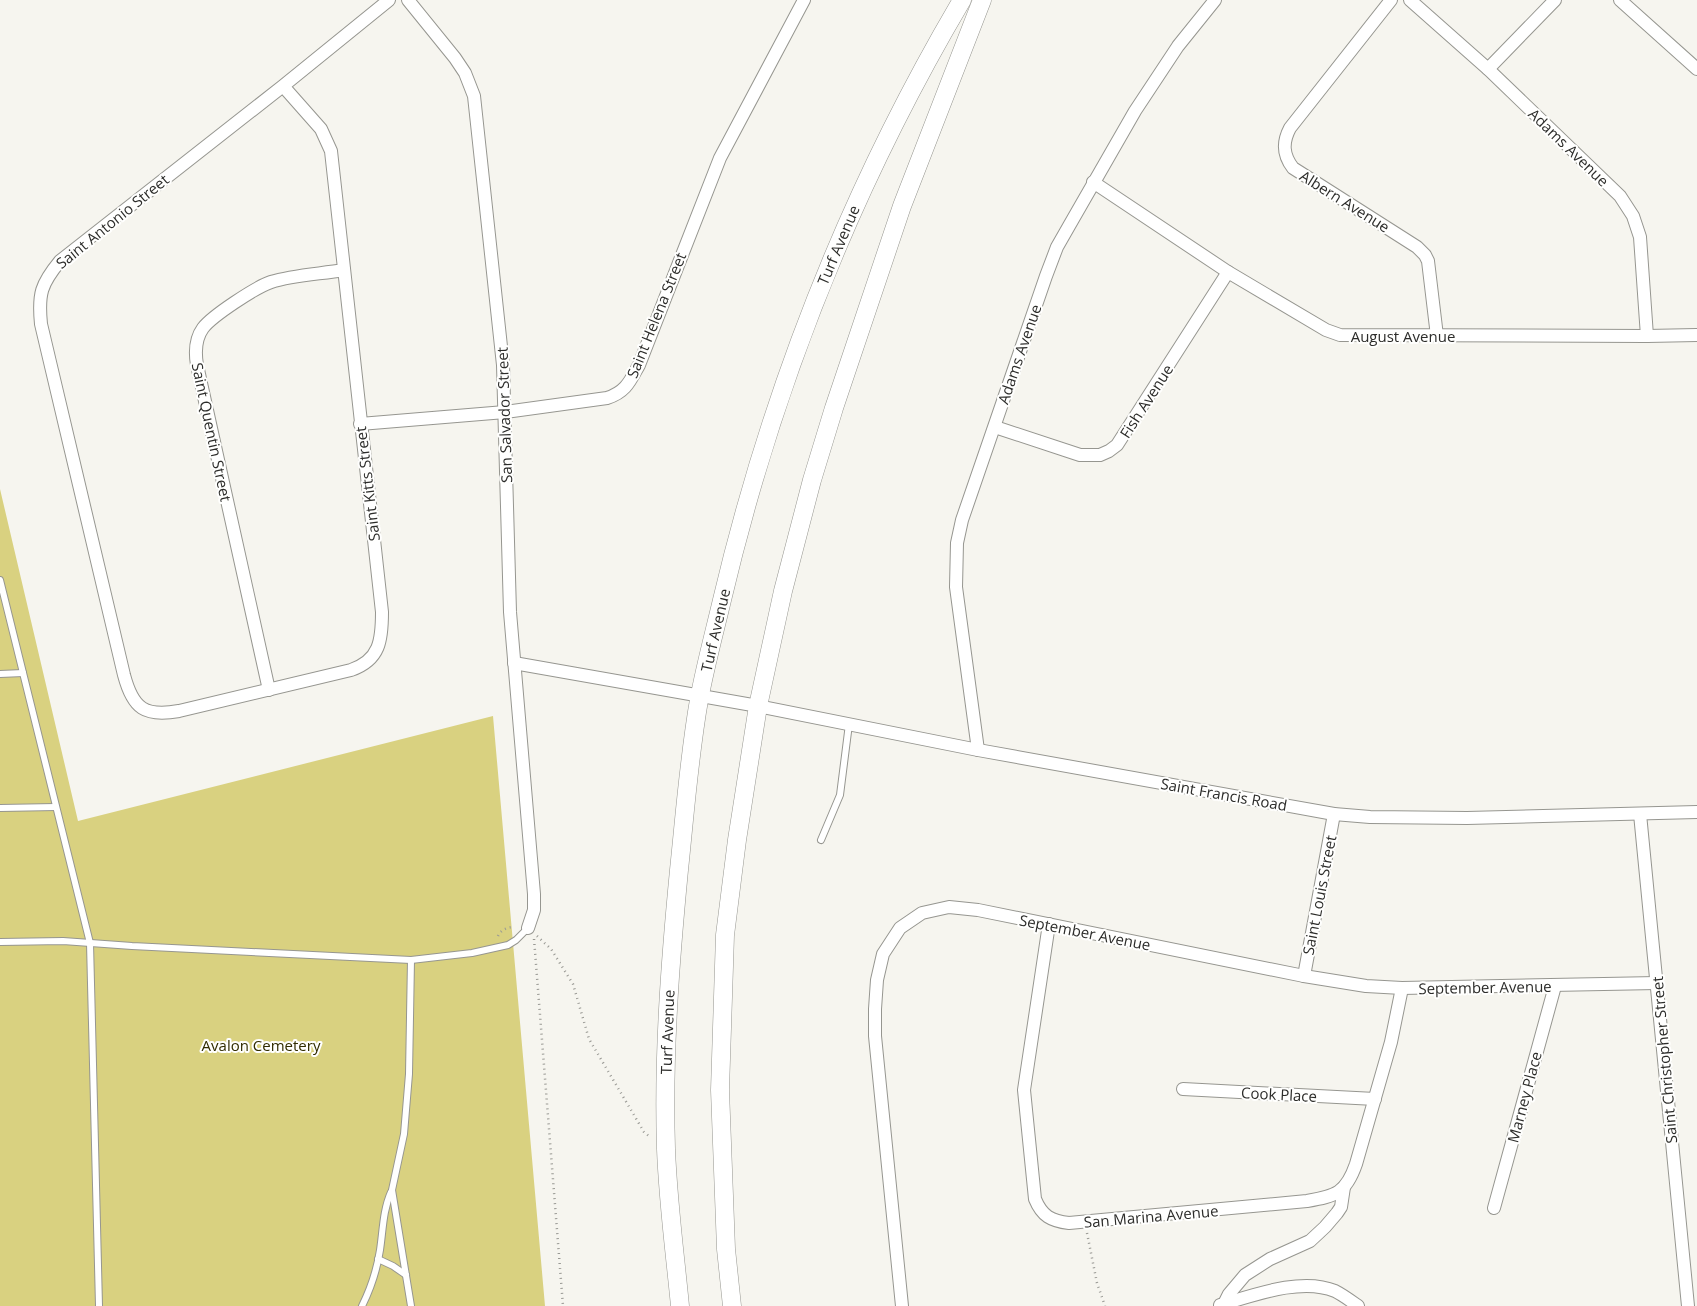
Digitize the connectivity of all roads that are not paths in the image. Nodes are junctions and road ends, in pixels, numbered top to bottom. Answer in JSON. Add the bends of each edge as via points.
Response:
{"nodes":[{"id":1,"x":389,"y":0,"type":"edge"},
{"id":2,"x":408,"y":0,"type":"edge"},
{"id":3,"x":804,"y":0,"type":"edge"},
{"id":4,"x":962,"y":0,"type":"edge"},
{"id":5,"x":982,"y":0,"type":"edge"},
{"id":6,"x":1215,"y":0,"type":"edge"},
{"id":7,"x":1391,"y":0,"type":"edge"},
{"id":8,"x":1410,"y":0,"type":"edge"},
{"id":9,"x":1555,"y":0,"type":"edge"},
{"id":10,"x":1620,"y":0,"type":"edge"},
{"id":11,"x":1488,"y":69,"type":"junction"},
{"id":12,"x":1697,"y":70,"type":"edge"},
{"id":13,"x":283,"y":86,"type":"junction"},
{"id":14,"x":1093,"y":182,"type":"junction"},
{"id":15,"x":344,"y":270,"type":"junction"},
{"id":16,"x":1228,"y":272,"type":"junction"},
{"id":17,"x":1697,"y":335,"type":"edge"},
{"id":18,"x":1437,"y":336,"type":"junction"},
{"id":19,"x":1647,"y":336,"type":"junction"},
{"id":20,"x":505,"y":412,"type":"junction"},
{"id":21,"x":360,"y":424,"type":"junction"},
{"id":22,"x":995,"y":427,"type":"junction"},
{"id":23,"x":0,"y":580,"type":"edge"},
{"id":24,"x":514,"y":664,"type":"junction"},
{"id":25,"x":23,"y":673,"type":"junction"},
{"id":26,"x":0,"y":674,"type":"edge"},
{"id":27,"x":269,"y":690,"type":"junction"},
{"id":28,"x":700,"y":697,"type":"junction"},
{"id":29,"x":758,"y":706,"type":"junction"},
{"id":30,"x":142,"y":709,"type":"joint"},
{"id":31,"x":849,"y":724,"type":"junction"},
{"id":32,"x":978,"y":750,"type":"junction"},
{"id":33,"x":56,"y":807,"type":"junction"},
{"id":34,"x":0,"y":808,"type":"edge"},
{"id":35,"x":1697,"y":812,"type":"edge"},
{"id":36,"x":1334,"y":814,"type":"junction"},
{"id":37,"x":1640,"y":814,"type":"junction"},
{"id":38,"x":821,"y":840,"type":"dead end"},
{"id":39,"x":1049,"y":924,"type":"junction"},
{"id":40,"x":528,"y":928,"type":"joint"},
{"id":41,"x":0,"y":942,"type":"edge"},
{"id":42,"x":90,"y":943,"type":"junction"},
{"id":43,"x":411,"y":960,"type":"junction"},
{"id":44,"x":1304,"y":976,"type":"junction"},
{"id":45,"x":1657,"y":983,"type":"junction"},
{"id":46,"x":1555,"y":986,"type":"junction"},
{"id":47,"x":1402,"y":988,"type":"junction"},
{"id":48,"x":1183,"y":1089,"type":"dead end"},
{"id":49,"x":1375,"y":1099,"type":"junction"},
{"id":50,"x":1344,"y":1187,"type":"junction"},
{"id":51,"x":392,"y":1190,"type":"junction"},
{"id":52,"x":1494,"y":1208,"type":"dead end"},
{"id":53,"x":378,"y":1259,"type":"junction"},
{"id":54,"x":406,"y":1275,"type":"junction"},
{"id":55,"x":1221,"y":1305,"type":"edge"},
{"id":56,"x":99,"y":1306,"type":"edge"},
{"id":57,"x":362,"y":1306,"type":"edge"},
{"id":58,"x":411,"y":1306,"type":"edge"},
{"id":59,"x":680,"y":1306,"type":"edge"},
{"id":60,"x":732,"y":1306,"type":"edge"},
{"id":61,"x":902,"y":1306,"type":"edge"},
{"id":62,"x":1358,"y":1306,"type":"edge"},
{"id":63,"x":1688,"y":1306,"type":"edge"}],
"edges":[{"from":1,"to":13,"type":"street","name":"Saint Antonio Street"},
{"from":2,"to":20,"type":"street","name":"San Salvador Street","via":[[460,66],[474,96],[497,302]]},
{"from":3,"to":20,"type":"street","name":"Saint Helena Street","via":[[720,158],[639,365],[625,388],[619,395],[607,398]]},
{"from":4,"to":28,"type":"main road","name":"Turf Avenue","via":[[889,132],[830,262],[804,329],[756,471],[734,549]]},
{"from":5,"to":29,"type":"main road","via":[[902,206],[834,408],[783,591]]},
{"from":6,"to":14,"type":"street","name":"Adams Avenue","via":[[1150,86]]},
{"from":7,"to":18,"type":"street","name":"Albern Avenue","via":[[1290,128],[1284,149],[1286,159],[1294,168],[1426,255]]},
{"from":8,"to":11,"type":"street","name":"Adams Avenue"},
{"from":9,"to":11,"type":"street"},
{"from":10,"to":12,"type":"street"},
{"from":11,"to":19,"type":"street","name":"Adams Avenue","via":[[1620,196],[1630,210],[1640,237]]},
{"from":13,"to":15,"type":"street","name":"Saint Kitts Street","via":[[321,129],[331,152]]},
{"from":13,"to":30,"type":"street","name":"Saint Antonio Street","via":[[60,260],[43,287],[39,304],[41,324],[124,676],[133,700]]},
{"from":14,"to":16,"type":"street","name":"August Avenue"},
{"from":14,"to":22,"type":"street","name":"Adams Avenue","via":[[1057,247]]},
{"from":15,"to":21,"type":"street","name":"Saint Kitts Street"},
{"from":15,"to":27,"type":"street","name":"Saint Quentin Street","via":[[262,286],[213,319],[202,329],[197,340],[197,366]]},
{"from":16,"to":18,"type":"street","name":"August Avenue","via":[[1326,330],[1340,335]]},
{"from":16,"to":22,"type":"street","name":"Fish Avenue","via":[[1117,445],[1109,451],[1100,455],[1080,455]]},
{"from":17,"to":19,"type":"street","name":"August Avenue"},
{"from":18,"to":19,"type":"street","name":"August Avenue"},
{"from":20,"to":21,"type":"street","name":"Saint Helena Street"},
{"from":20,"to":24,"type":"street","name":"San Salvador Street","via":[[507,564]]},
{"from":21,"to":27,"type":"street","name":"Saint Kitts Street","via":[[382,612],[378,646],[368,662],[361,666]]},
{"from":22,"to":32,"type":"street","name":"Adams Avenue","via":[[956,543],[956,587]]},
{"from":23,"to":25,"type":"lane"},
{"from":24,"to":28,"type":"street"},
{"from":24,"to":40,"type":"street","name":"San Salvador Street","via":[[534,894],[534,910]]},
{"from":25,"to":26,"type":"lane"},
{"from":25,"to":33,"type":"lane"},
{"from":27,"to":30,"type":"street","name":"Saint Kitts Street","via":[[168,713]]},
{"from":28,"to":29,"type":"street","name":"Saint Francis Road"},
{"from":28,"to":59,"type":"main road","name":"Turf Avenue","via":[[690,758],[673,927],[666,1058],[666,1152]]},
{"from":29,"to":31,"type":"street","name":"Saint Francis Road"},
{"from":29,"to":60,"type":"main road","via":[[725,934],[720,1090],[726,1249]]},
{"from":31,"to":32,"type":"street","name":"Saint Francis Road"},
{"from":31,"to":38,"type":"lane","via":[[840,795]]},
{"from":32,"to":36,"type":"street","name":"Saint Francis Road"},
{"from":33,"to":34,"type":"lane"},
{"from":33,"to":42,"type":"lane"},
{"from":35,"to":37,"type":"street","name":"Saint Francis Road"},
{"from":36,"to":37,"type":"street","name":"Saint Francis Road","via":[[1467,818]]},
{"from":36,"to":44,"type":"street","name":"Saint Louis Street"},
{"from":37,"to":45,"type":"street","name":"Saint Christopher Street"},
{"from":39,"to":44,"type":"street","name":"September Avenue"},
{"from":39,"to":50,"type":"street","name":"San Marina Avenue","via":[[1024,1090],[1034,1199],[1039,1210],[1057,1222],[1085,1222],[1307,1201],[1330,1196]]},
{"from":39,"to":61,"type":"street","name":"September Avenue","via":[[949,907],[922,913],[900,928],[883,954],[874,1009],[875,1036]]},
{"from":40,"to":43,"type":"lane","via":[[508,945]]},
{"from":41,"to":42,"type":"lane"},
{"from":42,"to":43,"type":"lane"},
{"from":42,"to":56,"type":"lane"},
{"from":43,"to":51,"type":"lane","via":[[409,1074],[404,1134]]},
{"from":44,"to":47,"type":"street","name":"September Avenue"},
{"from":45,"to":46,"type":"street","name":"September Avenue"},
{"from":45,"to":63,"type":"street","name":"Saint Christopher Street"},
{"from":46,"to":47,"type":"street","name":"September Avenue"},
{"from":46,"to":52,"type":"street","name":"Marney Place"},
{"from":47,"to":49,"type":"street"},
{"from":48,"to":49,"type":"street","name":"Cook Place"},
{"from":49,"to":50,"type":"street","via":[[1351,1179]]},
{"from":50,"to":55,"type":"street","via":[[1337,1214],[1325,1227],[1310,1241],[1270,1259],[1245,1275]]},
{"from":51,"to":53,"type":"lane","via":[[386,1203]]},
{"from":51,"to":54,"type":"lane"},
{"from":53,"to":54,"type":"lane"},
{"from":53,"to":57,"type":"lane","via":[[371,1290]]},
{"from":54,"to":58,"type":"lane"},
{"from":55,"to":62,"type":"street","via":[[1258,1294],[1308,1286],[1336,1292]]}]}
